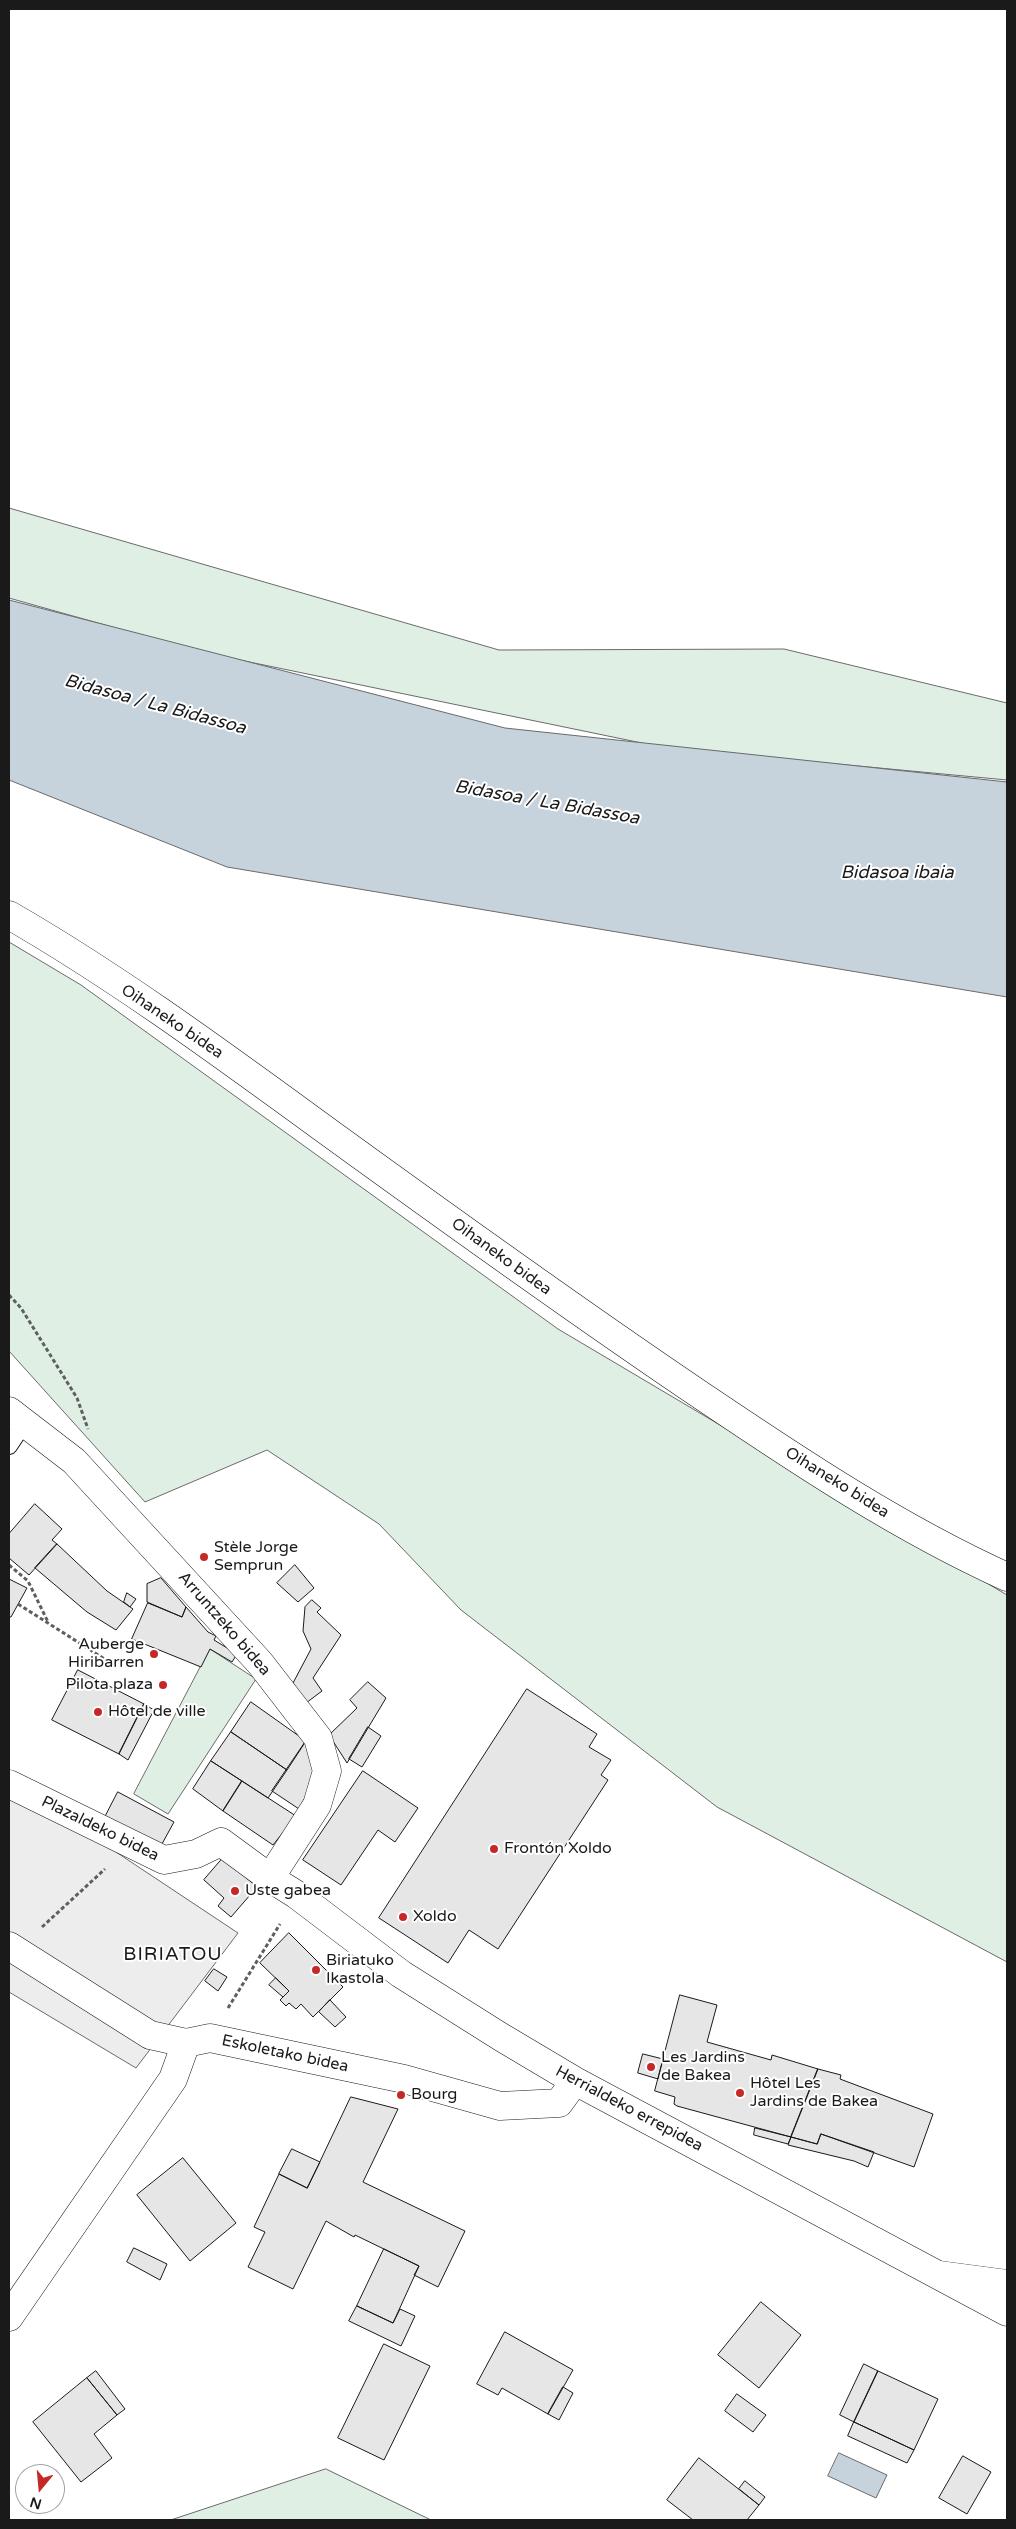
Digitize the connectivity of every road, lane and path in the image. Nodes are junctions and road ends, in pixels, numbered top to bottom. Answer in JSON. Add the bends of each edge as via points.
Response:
{"nodes":[{"id":1,"x":9,"y":916,"type":"edge"},
{"id":2,"x":9,"y":1295,"type":"edge"},
{"id":3,"x":17,"y":1416,"type":"edge"},
{"id":4,"x":89,"y":1433,"type":"dead end"},
{"id":5,"x":9,"y":1446,"type":"edge"},
{"id":6,"x":9,"y":1565,"type":"edge"},
{"id":7,"x":1007,"y":1577,"type":"edge"},
{"id":8,"x":18,"y":1604,"type":"dead end"},
{"id":9,"x":49,"y":1622,"type":"junction"},
{"id":10,"x":114,"y":1665,"type":"dead end"},
{"id":11,"x":9,"y":1784,"type":"edge"},
{"id":12,"x":132,"y":1844,"type":"junction"},
{"id":13,"x":270,"y":1878,"type":"junction"},
{"id":14,"x":297,"y":1895,"type":"junction"},
{"id":15,"x":12,"y":1948,"type":"edge"},
{"id":16,"x":198,"y":2041,"type":"junction"},
{"id":17,"x":575,"y":2081,"type":"junction"},
{"id":18,"x":937,"y":2274,"type":"junction"},
{"id":19,"x":1007,"y":2284,"type":"edge"},
{"id":20,"x":1007,"y":2312,"type":"edge"},
{"id":21,"x":9,"y":2317,"type":"edge"}],
"edges":[{"from":1,"to":7,"type":"street","name":"Oihaneko bidea","via":[[54,941],[248,1074],[562,1302],[724,1411],[863,1502]]},
{"from":2,"to":4,"type":"path","via":[[21,1308],[77,1398]]},
{"from":3,"to":5,"type":"lane"},
{"from":3,"to":13,"type":"street","name":"Arruntzeko bidea","via":[[74,1461],[167,1560],[260,1663],[318,1738],[327,1771],[317,1805]]},
{"from":6,"to":9,"type":"path","via":[[28,1581]]},
{"from":8,"to":9,"type":"path"},
{"from":9,"to":10,"type":"path"},
{"from":11,"to":12,"type":"street","name":"Plazaldeko bidea"},
{"from":12,"to":13,"type":"street","name":"Plazaldeko bidea","via":[[164,1860],[196,1854],[221,1842]]},
{"from":12,"to":15,"type":"path"},
{"from":13,"to":14,"type":"street","name":"Herrialdeko errepidea"},
{"from":14,"to":16,"type":"path"},
{"from":14,"to":17,"type":"street","name":"Herrialdeko errepidea","via":[[402,1974],[500,2038]]},
{"from":15,"to":16,"type":"street","via":[[150,2035]]},
{"from":16,"to":17,"type":"street","name":"Eskoletako bidea","via":[[404,2079],[500,2106],[559,2103]]},
{"from":16,"to":21,"type":"street"},
{"from":17,"to":18,"type":"street","name":"Herrialdeko errepidea"},
{"from":18,"to":19,"type":"street"},
{"from":18,"to":20,"type":"street","name":"Herrialdeko errepidea"}]}
